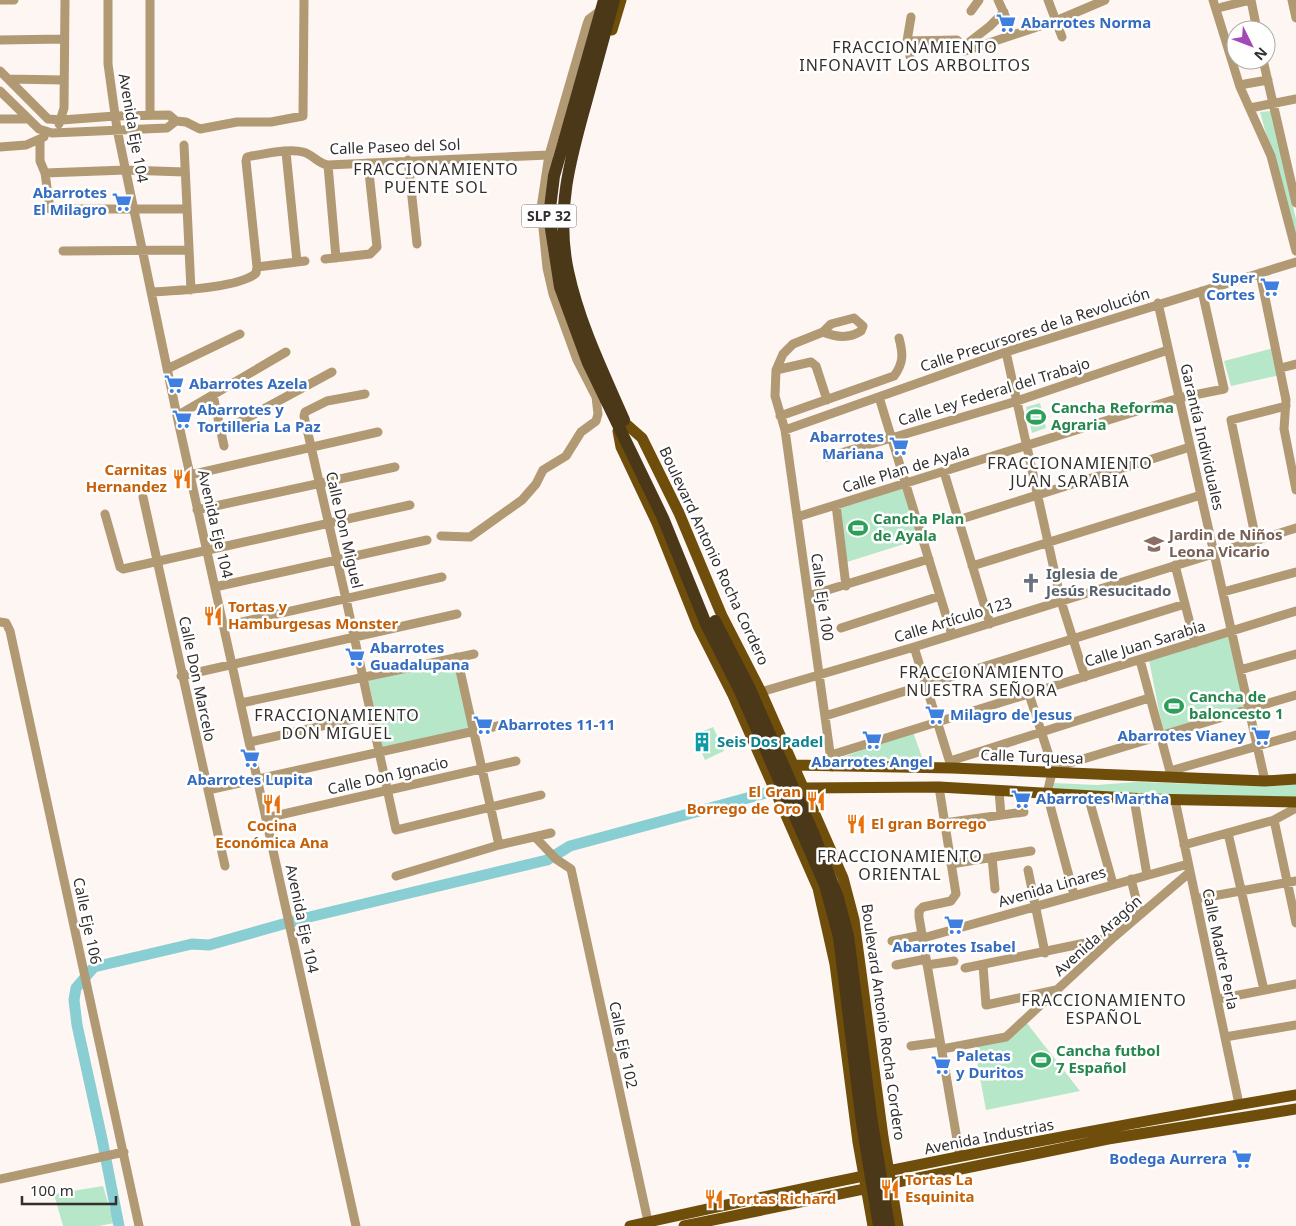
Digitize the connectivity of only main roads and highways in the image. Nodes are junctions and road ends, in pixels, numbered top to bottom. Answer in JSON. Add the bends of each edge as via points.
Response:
{"nodes":[{"id":1,"x":614,"y":0,"type":"edge"},
{"id":2,"x":621,"y":0,"type":"edge"},
{"id":3,"x":602,"y":5,"type":"edge"},
{"id":4,"x":595,"y":70,"type":"junction"},
{"id":5,"x":622,"y":425,"type":"junction"},
{"id":6,"x":647,"y":475,"type":"junction"},
{"id":7,"x":780,"y":737,"type":"junction"},
{"id":8,"x":757,"y":748,"type":"junction"},
{"id":9,"x":792,"y":765,"type":"junction"},
{"id":10,"x":768,"y":774,"type":"junction"},
{"id":11,"x":1296,"y":779,"type":"edge"},
{"id":12,"x":802,"y":788,"type":"junction"},
{"id":13,"x":779,"y":797,"type":"junction"},
{"id":14,"x":1296,"y":802,"type":"edge"},
{"id":15,"x":813,"y":812,"type":"junction"},
{"id":16,"x":790,"y":822,"type":"junction"},
{"id":17,"x":1296,"y":1095,"type":"edge"},
{"id":18,"x":1240,"y":1104,"type":"junction"},
{"id":19,"x":1210,"y":1109,"type":"junction"},
{"id":20,"x":1296,"y":1109,"type":"edge"},
{"id":21,"x":1173,"y":1116,"type":"junction"},
{"id":22,"x":1225,"y":1121,"type":"junction"},
{"id":23,"x":1198,"y":1125,"type":"junction"},
{"id":24,"x":1173,"y":1129,"type":"junction"},
{"id":25,"x":1107,"y":1134,"type":"junction"},
{"id":26,"x":883,"y":1137,"type":"junction"},
{"id":27,"x":858,"y":1142,"type":"junction"},
{"id":28,"x":886,"y":1155,"type":"junction"},
{"id":29,"x":861,"y":1160,"type":"junction"},
{"id":30,"x":905,"y":1168,"type":"junction"},
{"id":31,"x":890,"y":1178,"type":"junction"},
{"id":32,"x":912,"y":1178,"type":"junction"},
{"id":33,"x":845,"y":1181,"type":"junction"},
{"id":34,"x":865,"y":1183,"type":"junction"},
{"id":35,"x":840,"y":1194,"type":"junction"},
{"id":36,"x":895,"y":1207,"type":"junction"},
{"id":37,"x":870,"y":1213,"type":"junction"},
{"id":38,"x":648,"y":1224,"type":"edge"},
{"id":39,"x":630,"y":1226,"type":"edge"},
{"id":40,"x":684,"y":1226,"type":"edge"},
{"id":41,"x":873,"y":1226,"type":"edge"},
{"id":42,"x":879,"y":1226,"type":"edge"},
{"id":43,"x":889,"y":1226,"type":"edge"},
{"id":44,"x":898,"y":1226,"type":"edge"}],
"edges":[{"from":1,"to":4,"type":"highway","name":"Boulevard Antonio Rocha Cordero","number":"SLP 32"},
{"from":2,"to":4,"type":"main road","via":[[603,60]]},
{"from":3,"to":5,"type":"highway","name":"Boulevard Antonio Rocha Cordero","number":"SLP 32","via":[[558,157],[549,216],[560,287],[600,395]]},
{"from":4,"to":5,"type":"highway","name":"Boulevard Antonio Rocha Cordero","number":"SLP 32","via":[[564,190],[564,242],[584,328]]},
{"from":5,"to":6,"type":"highway","name":"Boulevard Antonio Rocha Cordero","number":"SLP 32"},
{"from":5,"to":7,"type":"main road","name":"Boulevard Antonio Rocha Cordero","number":"SLP 32","via":[[642,438]]},
{"from":5,"to":8,"type":"main road","name":"Boulevard Antonio Rocha Cordero","number":"SLP 32","via":[[621,447],[657,523],[698,626]]},
{"from":6,"to":42,"type":"highway","name":"Boulevard Antonio Rocha Cordero","number":"SLP 32","via":[[706,624],[740,691],[826,885],[840,937],[862,1123]]},
{"from":6,"to":43,"type":"highway","name":"Boulevard Antonio Rocha Cordero","number":"SLP 32","via":[[671,516],[714,620],[749,687],[838,898],[848,936]]},
{"from":7,"to":8,"type":"main road","via":[[781,745],[774,754],[763,754]]},
{"from":7,"to":9,"type":"main road","name":"Boulevard Antonio Rocha Cordero","number":"SLP 32"},
{"from":8,"to":10,"type":"main road","name":"Boulevard Antonio Rocha Cordero","number":"SLP 32"},
{"from":9,"to":10,"type":"main road","name":"Calle Turquesa"},
{"from":9,"to":11,"type":"main road","name":"Calle Turquesa","via":[[951,765],[1265,781]]},
{"from":9,"to":12,"type":"main road","name":"Boulevard Antonio Rocha Cordero","number":"SLP 32"},
{"from":10,"to":13,"type":"main road","name":"Boulevard Antonio Rocha Cordero","number":"SLP 32"},
{"from":12,"to":13,"type":"main road"},
{"from":12,"to":14,"type":"main road","via":[[939,787],[1134,799]]},
{"from":12,"to":15,"type":"main road","name":"Boulevard Antonio Rocha Cordero","number":"SLP 32"},
{"from":13,"to":16,"type":"main road","name":"Boulevard Antonio Rocha Cordero","number":"SLP 32"},
{"from":15,"to":16,"type":"main road","via":[[805,806],[797,807],[791,812]]},
{"from":15,"to":26,"type":"main road","name":"Boulevard Antonio Rocha Cordero","number":"SLP 32","via":[[843,878],[854,920]]},
{"from":16,"to":27,"type":"main road","name":"Boulevard Antonio Rocha Cordero","number":"SLP 32","via":[[818,888],[830,939]]},
{"from":17,"to":18,"type":"main road","name":"Avenida Industrias"},
{"from":18,"to":19,"type":"main road","name":"Avenida Industrias"},
{"from":18,"to":22,"type":"main road","via":[[1234,1117]]},
{"from":19,"to":21,"type":"main road","name":"Avenida Industrias"},
{"from":19,"to":23,"type":"main road"},
{"from":20,"to":22,"type":"main road","name":"Avenida Industrias"},
{"from":21,"to":24,"type":"main road"},
{"from":21,"to":25,"type":"main road","name":"Avenida Industrias"},
{"from":22,"to":23,"type":"main road","name":"Avenida Industrias"},
{"from":23,"to":24,"type":"main road","name":"Avenida Industrias"},
{"from":24,"to":25,"type":"main road","name":"Avenida Industrias"},
{"from":25,"to":30,"type":"main road","name":"Avenida Industrias"},
{"from":25,"to":32,"type":"main road","name":"Avenida Industrias"},
{"from":26,"to":27,"type":"main road","via":[[882,1148],[875,1154],[865,1152]]},
{"from":26,"to":28,"type":"main road","name":"Boulevard Antonio Rocha Cordero","number":"SLP 32"},
{"from":27,"to":29,"type":"main road","name":"Boulevard Antonio Rocha Cordero","number":"SLP 32"},
{"from":28,"to":30,"type":"main road","via":[[894,1164]]},
{"from":28,"to":31,"type":"main road","name":"Boulevard Antonio Rocha Cordero","number":"SLP 32"},
{"from":29,"to":33,"type":"main road","via":[[858,1171]]},
{"from":29,"to":34,"type":"main road","name":"Boulevard Antonio Rocha Cordero","number":"SLP 32"},
{"from":30,"to":31,"type":"main road","name":"Avenida Industrias"},
{"from":31,"to":32,"type":"main road","name":"Avenida Industrias"},
{"from":31,"to":34,"type":"main road","name":"Avenida Industrias"},
{"from":31,"to":36,"type":"main road","name":"Boulevard Antonio Rocha Cordero","number":"SLP 32"},
{"from":32,"to":36,"type":"main road","via":[[898,1188]]},
{"from":33,"to":34,"type":"main road","name":"Avenida Industrias"},
{"from":33,"to":38,"type":"main road","name":"Avenida Industrias"},
{"from":34,"to":35,"type":"main road","name":"Avenida Industrias"},
{"from":34,"to":37,"type":"main road","name":"Boulevard Antonio Rocha Cordero","number":"SLP 32"},
{"from":35,"to":37,"type":"main road","via":[[860,1198]]},
{"from":35,"to":40,"type":"main road","name":"Avenida Industrias"},
{"from":36,"to":37,"type":"main road","via":[[887,1199],[880,1199],[873,1203]]},
{"from":36,"to":44,"type":"main road","name":"Boulevard Antonio Rocha Cordero","number":"SLP 32"},
{"from":37,"to":41,"type":"main road","name":"Boulevard Antonio Rocha Cordero","number":"SLP 32"},
{"from":38,"to":39,"type":"main road","name":"Avenida Industrias"}]}
